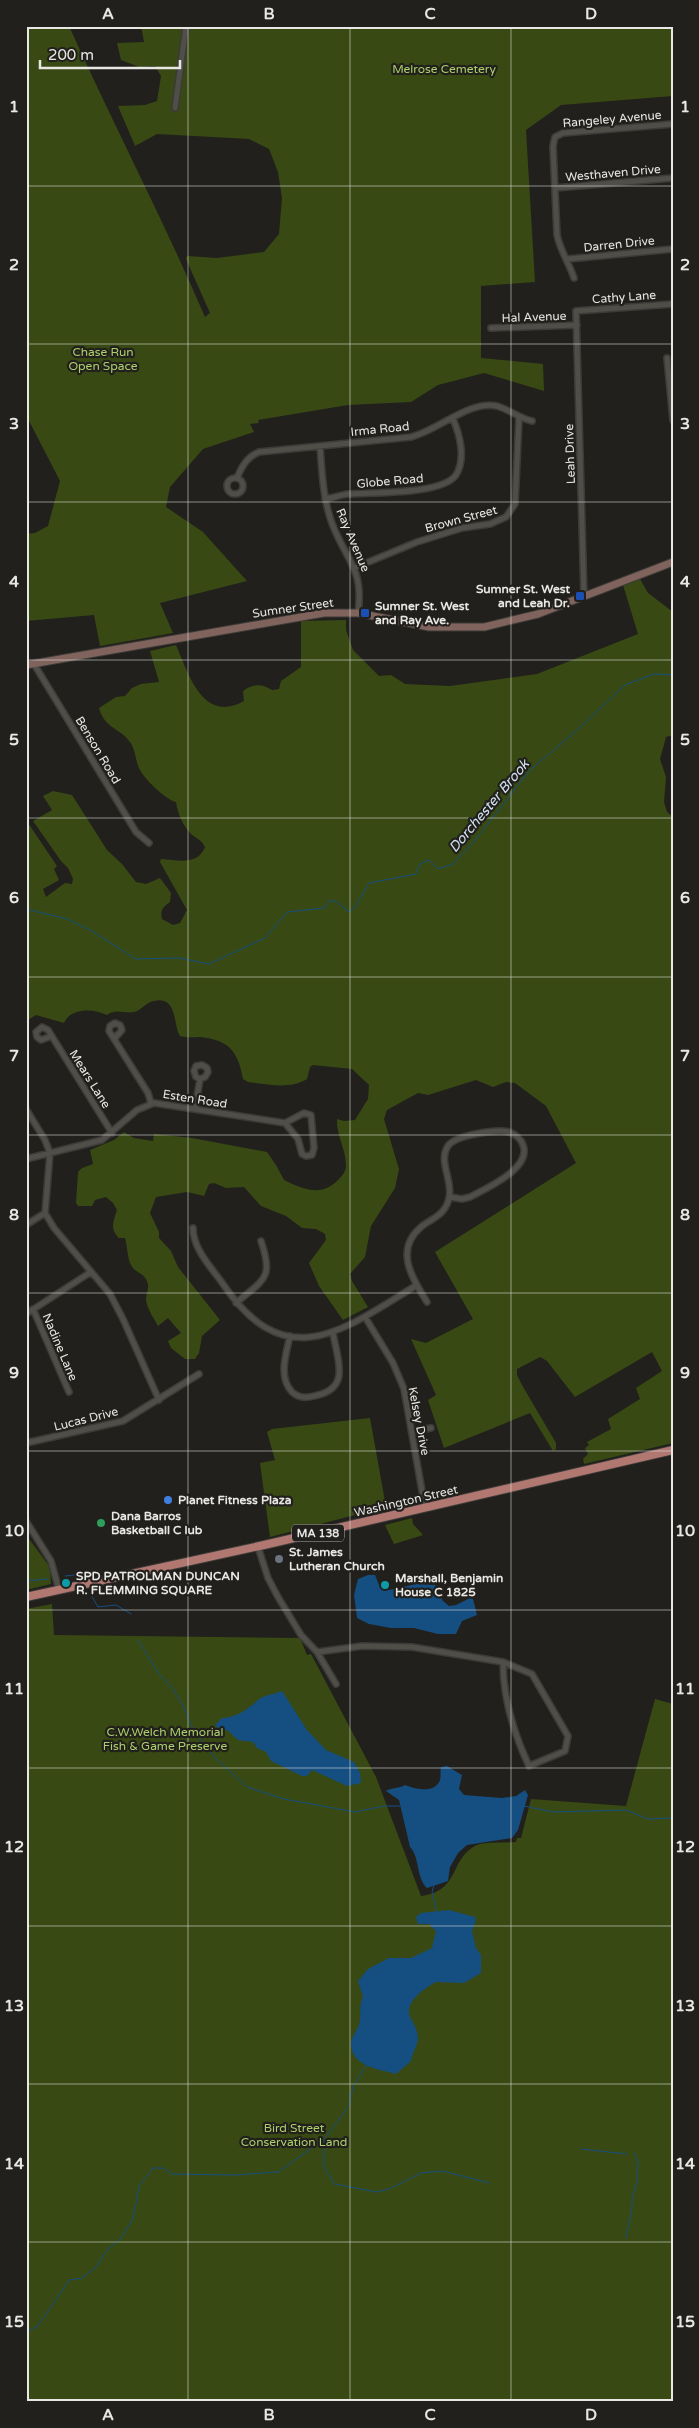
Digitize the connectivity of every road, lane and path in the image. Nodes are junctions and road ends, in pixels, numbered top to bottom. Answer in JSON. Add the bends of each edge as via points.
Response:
{"nodes":[{"id":1,"x":186,"y":26,"type":"edge"},
{"id":2,"x":175,"y":108,"type":"dead end"},
{"id":3,"x":673,"y":124,"type":"edge"},
{"id":4,"x":673,"y":178,"type":"edge"},
{"id":5,"x":555,"y":188,"type":"junction"},
{"id":6,"x":673,"y":249,"type":"edge"},
{"id":7,"x":568,"y":259,"type":"junction"},
{"id":8,"x":574,"y":278,"type":"dead end"},
{"id":9,"x":673,"y":304,"type":"edge"},
{"id":10,"x":576,"y":311,"type":"joint"},
{"id":11,"x":577,"y":325,"type":"junction"},
{"id":12,"x":491,"y":328,"type":"dead end"},
{"id":13,"x":667,"y":358,"type":"dead end"},
{"id":14,"x":518,"y":418,"type":"junction"},
{"id":15,"x":453,"y":419,"type":"junction"},
{"id":16,"x":673,"y":420,"type":"edge"},
{"id":17,"x":532,"y":421,"type":"dead end"},
{"id":18,"x":320,"y":446,"type":"junction"},
{"id":19,"x":237,"y":478,"type":"dead end"},
{"id":20,"x":325,"y":499,"type":"junction"},
{"id":21,"x":673,"y":562,"type":"edge"},
{"id":22,"x":354,"y":568,"type":"junction"},
{"id":23,"x":584,"y":596,"type":"junction"},
{"id":24,"x":358,"y":614,"type":"junction"},
{"id":25,"x":30,"y":664,"type":"edge"},
{"id":26,"x":149,"y":843,"type":"dead end"},
{"id":27,"x":52,"y":1036,"type":"dead end"},
{"id":28,"x":114,"y":1039,"type":"dead end"},
{"id":29,"x":200,"y":1079,"type":"dead end"},
{"id":30,"x":151,"y":1103,"type":"junction"},
{"id":31,"x":26,"y":1109,"type":"edge"},
{"id":32,"x":195,"y":1109,"type":"junction"},
{"id":33,"x":285,"y":1123,"type":"junction"},
{"id":34,"x":112,"y":1132,"type":"junction"},
{"id":35,"x":50,"y":1153,"type":"junction"},
{"id":36,"x":26,"y":1158,"type":"edge"},
{"id":37,"x":450,"y":1197,"type":"junction"},
{"id":38,"x":45,"y":1213,"type":"junction"},
{"id":39,"x":26,"y":1225,"type":"edge"},
{"id":40,"x":193,"y":1228,"type":"dead end"},
{"id":41,"x":261,"y":1241,"type":"dead end"},
{"id":42,"x":92,"y":1272,"type":"junction"},
{"id":43,"x":417,"y":1285,"type":"junction"},
{"id":44,"x":427,"y":1302,"type":"dead end"},
{"id":45,"x":236,"y":1303,"type":"junction"},
{"id":46,"x":33,"y":1309,"type":"junction"},
{"id":47,"x":26,"y":1314,"type":"edge"},
{"id":48,"x":365,"y":1317,"type":"junction"},
{"id":49,"x":333,"y":1333,"type":"junction"},
{"id":50,"x":290,"y":1336,"type":"junction"},
{"id":51,"x":199,"y":1374,"type":"dead end"},
{"id":52,"x":68,"y":1392,"type":"dead end"},
{"id":53,"x":159,"y":1400,"type":"junction"},
{"id":54,"x":431,"y":1428,"type":"dead end"},
{"id":55,"x":413,"y":1431,"type":"junction"},
{"id":56,"x":26,"y":1443,"type":"edge"},
{"id":57,"x":673,"y":1450,"type":"edge"},
{"id":58,"x":425,"y":1508,"type":"junction"},
{"id":59,"x":26,"y":1521,"type":"edge"},
{"id":60,"x":258,"y":1547,"type":"junction"},
{"id":61,"x":60,"y":1590,"type":"junction"},
{"id":62,"x":26,"y":1597,"type":"edge"},
{"id":63,"x":317,"y":1652,"type":"junction"},
{"id":64,"x":503,"y":1662,"type":"junction"},
{"id":65,"x":336,"y":1684,"type":"dead end"}],
"edges":[{"from":1,"to":2,"type":"street"},
{"from":3,"to":5,"type":"street","name":"Rangeley Avenue","via":[[563,133],[555,137]]},
{"from":4,"to":5,"type":"street","name":"Westhaven Drive"},
{"from":5,"to":7,"type":"street","via":[[558,241]]},
{"from":6,"to":7,"type":"street","name":"Darren Drive"},
{"from":7,"to":8,"type":"street"},
{"from":9,"to":10,"type":"street","name":"Cathy Lane"},
{"from":10,"to":11,"type":"street","name":"Leah Drive"},
{"from":11,"to":12,"type":"street","name":"Hal Avenue"},
{"from":11,"to":23,"type":"street","name":"Leah Drive"},
{"from":13,"to":16,"type":"street"},
{"from":14,"to":15,"type":"street","name":"Irma Road","via":[[496,406],[480,406]]},
{"from":14,"to":17,"type":"street","name":"Irma Road"},
{"from":14,"to":22,"type":"street","name":"Brown Street","via":[[515,504],[506,517],[417,542]]},
{"from":15,"to":18,"type":"street","name":"Irma Road","via":[[411,437]]},
{"from":15,"to":20,"type":"street","name":"Globe Road","via":[[461,448],[458,469],[449,481],[423,489],[348,494]]},
{"from":18,"to":19,"type":"street","name":"Irma Road","via":[[280,448],[251,455]]},
{"from":18,"to":20,"type":"street","name":"Ray Avenue"},
{"from":20,"to":22,"type":"street","name":"Ray Avenue","via":[[333,526]]},
{"from":21,"to":23,"type":"main road","name":"Sumner Street"},
{"from":22,"to":24,"type":"street","name":"Ray Avenue","via":[[361,592]]},
{"from":23,"to":24,"type":"main road","name":"Sumner Street","via":[[538,614],[484,626],[429,627]]},
{"from":24,"to":25,"type":"main road","name":"Sumner Street","via":[[302,616]]},
{"from":25,"to":26,"type":"street","name":"Benson Road","via":[[136,832]]},
{"from":27,"to":34,"type":"street","name":"Mears Lane"},
{"from":28,"to":30,"type":"street"},
{"from":29,"to":32,"type":"street"},
{"from":30,"to":32,"type":"street","name":"Esten Road"},
{"from":30,"to":34,"type":"street","name":"Esten Road","via":[[136,1110]]},
{"from":31,"to":35,"type":"street"},
{"from":32,"to":33,"type":"street","name":"Esten Road"},
{"from":33,"to":33,"type":"street","via":[[298,1139],[302,1154],[312,1155],[311,1115],[304,1113]]},
{"from":34,"to":35,"type":"street","name":"Esten Road","via":[[98,1142]]},
{"from":35,"to":36,"type":"street","name":"Esten Road"},
{"from":35,"to":38,"type":"street"},
{"from":37,"to":37,"type":"street","via":[[445,1158],[446,1150],[454,1140],[503,1131],[519,1138],[524,1155],[517,1168],[470,1197]]},
{"from":37,"to":43,"type":"street","via":[[440,1214],[416,1231],[408,1246],[408,1269]]},
{"from":38,"to":39,"type":"street"},
{"from":38,"to":42,"type":"street"},
{"from":40,"to":45,"type":"street","via":[[196,1244]]},
{"from":41,"to":45,"type":"street","via":[[268,1262],[266,1274]]},
{"from":42,"to":46,"type":"street"},
{"from":42,"to":53,"type":"street","via":[[119,1310]]},
{"from":43,"to":44,"type":"street"},
{"from":43,"to":48,"type":"street"},
{"from":45,"to":50,"type":"street","via":[[264,1327]]},
{"from":46,"to":47,"type":"street"},
{"from":46,"to":52,"type":"street","name":"Nadine Lane"},
{"from":48,"to":49,"type":"street"},
{"from":48,"to":55,"type":"street","name":"Kelsey Drive","via":[[401,1380]]},
{"from":49,"to":50,"type":"street","via":[[312,1337]]},
{"from":49,"to":50,"type":"street","via":[[340,1370],[338,1382],[328,1392],[307,1398],[292,1392],[285,1380],[284,1365]]},
{"from":51,"to":53,"type":"street","name":"Lucas Drive"},
{"from":53,"to":56,"type":"street","name":"Lucas Drive","via":[[117,1423]]},
{"from":54,"to":55,"type":"street"},
{"from":55,"to":58,"type":"street","name":"Kelsey Drive"},
{"from":57,"to":58,"type":"main road","name":"Washington Street","number":"MA 138"},
{"from":58,"to":60,"type":"main road","name":"Washington Street","number":"MA 138"},
{"from":59,"to":61,"type":"street","via":[[51,1561]]},
{"from":60,"to":61,"type":"main road","name":"Washington Street","number":"MA 138"},
{"from":60,"to":63,"type":"street","via":[[278,1597],[301,1635]]},
{"from":61,"to":62,"type":"main road","name":"Washington Street","number":"MA 138"},
{"from":63,"to":64,"type":"street","via":[[362,1646],[412,1647]]},
{"from":63,"to":65,"type":"street"},
{"from":64,"to":64,"type":"street","via":[[532,1674],[568,1736],[565,1751],[529,1766],[515,1734]]}]}
